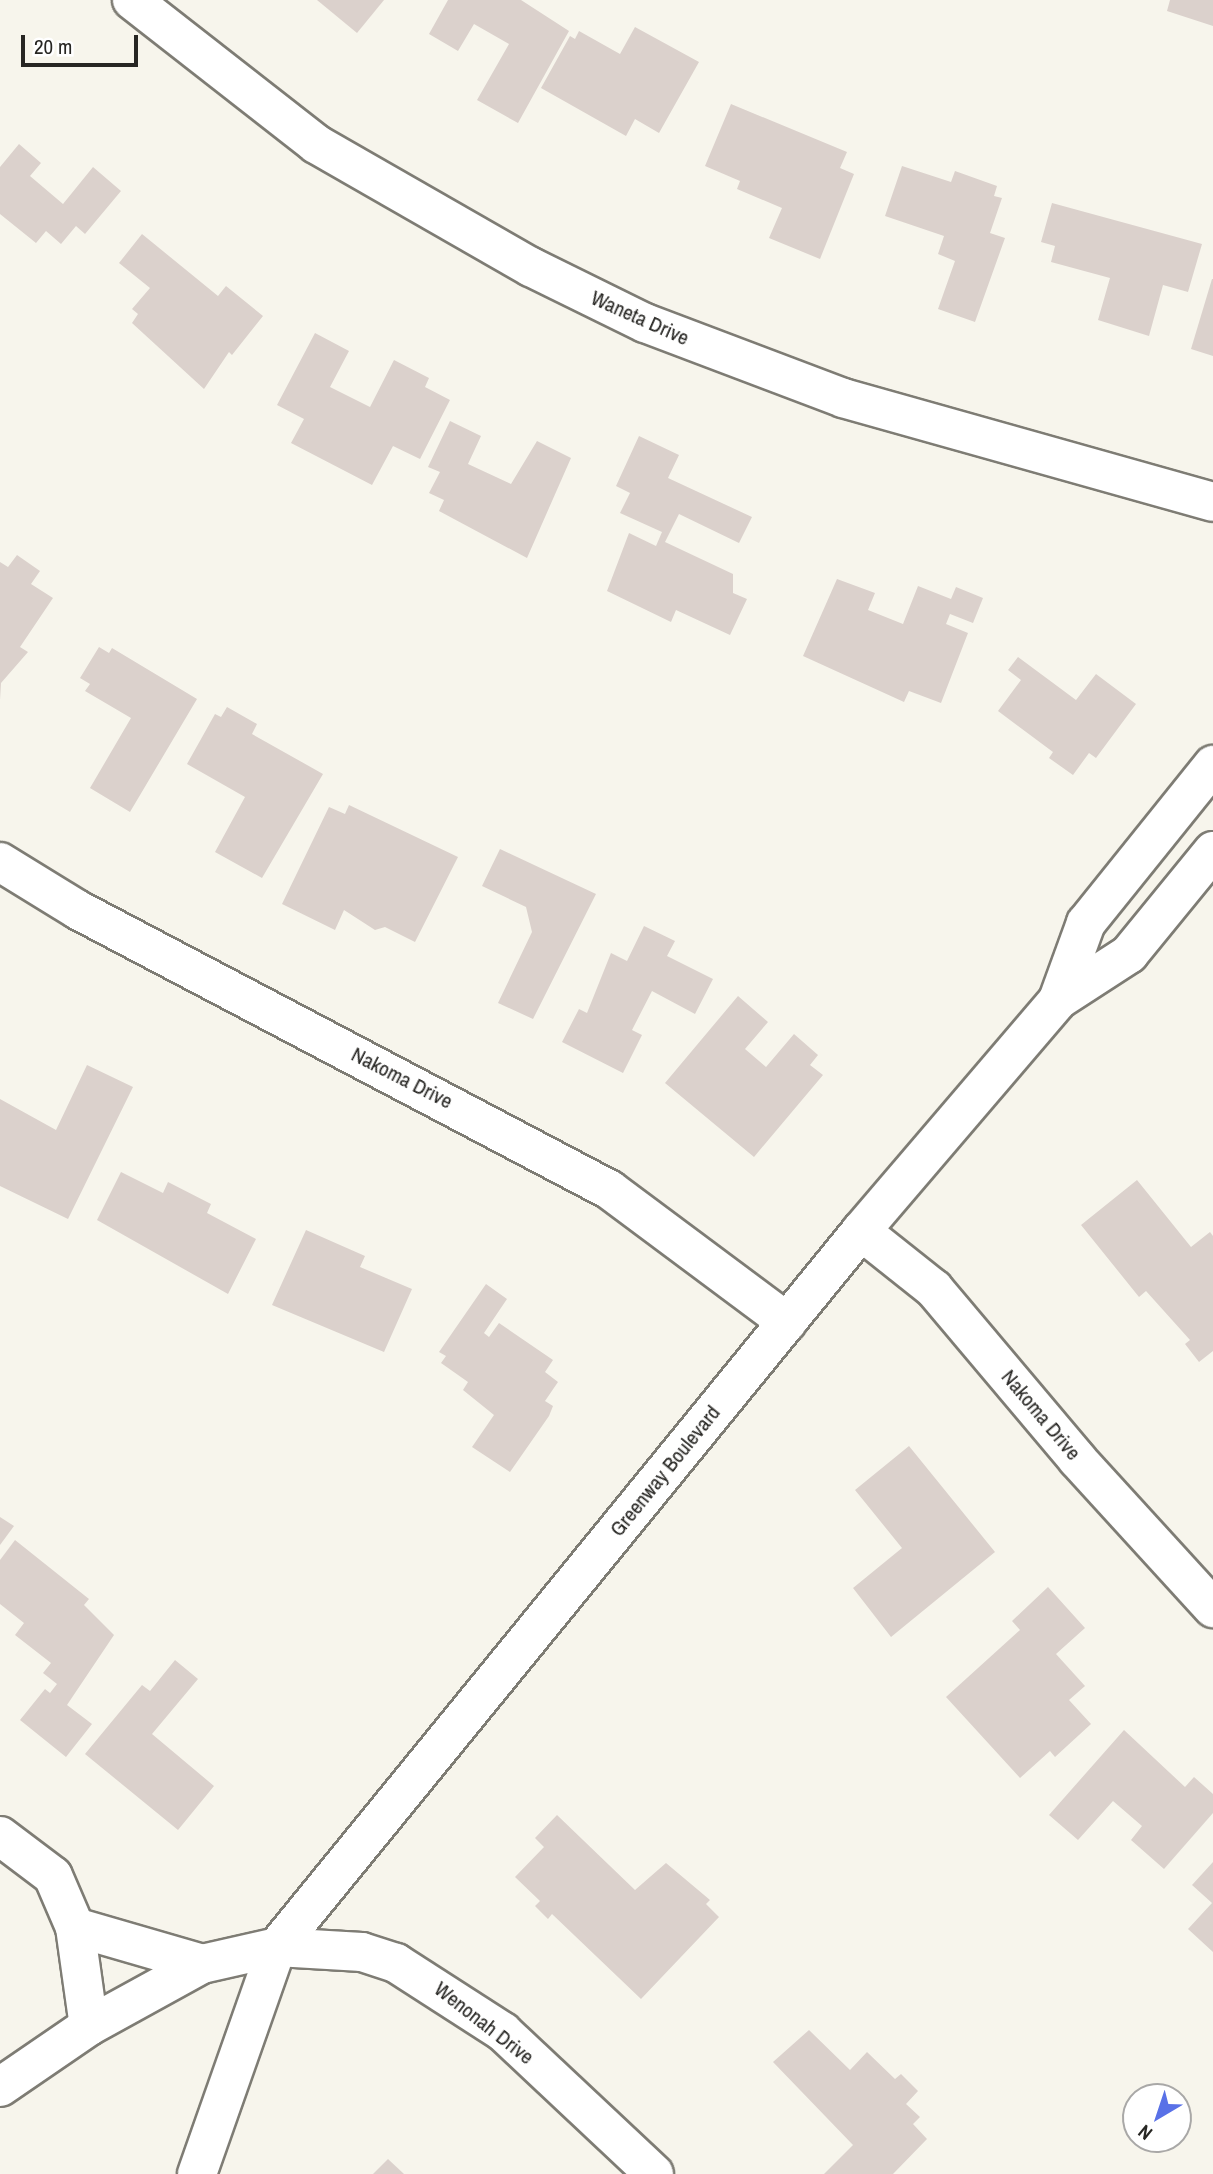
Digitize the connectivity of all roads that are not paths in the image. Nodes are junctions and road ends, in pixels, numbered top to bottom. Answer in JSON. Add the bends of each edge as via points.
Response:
{"nodes":[{"id":1,"x":132,"y":0,"type":"edge"},
{"id":2,"x":1213,"y":502,"type":"edge"},
{"id":3,"x":1213,"y":765,"type":"edge"},
{"id":4,"x":1213,"y":851,"type":"edge"},
{"id":5,"x":0,"y":862,"type":"edge"},
{"id":6,"x":1058,"y":1000,"type":"junction"},
{"id":7,"x":861,"y":1231,"type":"junction"},
{"id":8,"x":787,"y":1322,"type":"junction"},
{"id":9,"x":1213,"y":1608,"type":"edge"},
{"id":10,"x":0,"y":1836,"type":"edge"},
{"id":11,"x":75,"y":1927,"type":"junction"},
{"id":12,"x":277,"y":1947,"type":"junction"},
{"id":13,"x":202,"y":1964,"type":"junction"},
{"id":14,"x":89,"y":2026,"type":"junction"},
{"id":15,"x":0,"y":2087,"type":"edge"},
{"id":16,"x":197,"y":2174,"type":"edge"},
{"id":17,"x":654,"y":2174,"type":"edge"}],
"edges":[{"from":1,"to":2,"type":"street","name":"Waneta Drive","via":[[316,144],[531,267],[645,323],[843,398]]},
{"from":3,"to":6,"type":"street","via":[[1086,923]]},
{"from":4,"to":6,"type":"street","via":[[1129,954]]},
{"from":5,"to":8,"type":"street","name":"Nakoma Drive","via":[[78,911],[610,1190]]},
{"from":6,"to":7,"type":"street","name":"Greenway Boulevard"},
{"from":7,"to":8,"type":"street","name":"Greenway Boulevard"},
{"from":7,"to":9,"type":"street","name":"Nakoma Drive","via":[[934,1289],[1077,1459]]},
{"from":8,"to":12,"type":"street","name":"Greenway Boulevard"},
{"from":10,"to":11,"type":"street","via":[[53,1876]]},
{"from":11,"to":13,"type":"street"},
{"from":11,"to":14,"type":"street"},
{"from":12,"to":13,"type":"street","name":"Wenonah Drive"},
{"from":12,"to":16,"type":"street","name":"Greenway Boulevard"},
{"from":12,"to":17,"type":"street","name":"Wenonah Drive","via":[[362,1952],[422,1975],[503,2032]]},
{"from":13,"to":14,"type":"street"},
{"from":14,"to":15,"type":"street"}]}
